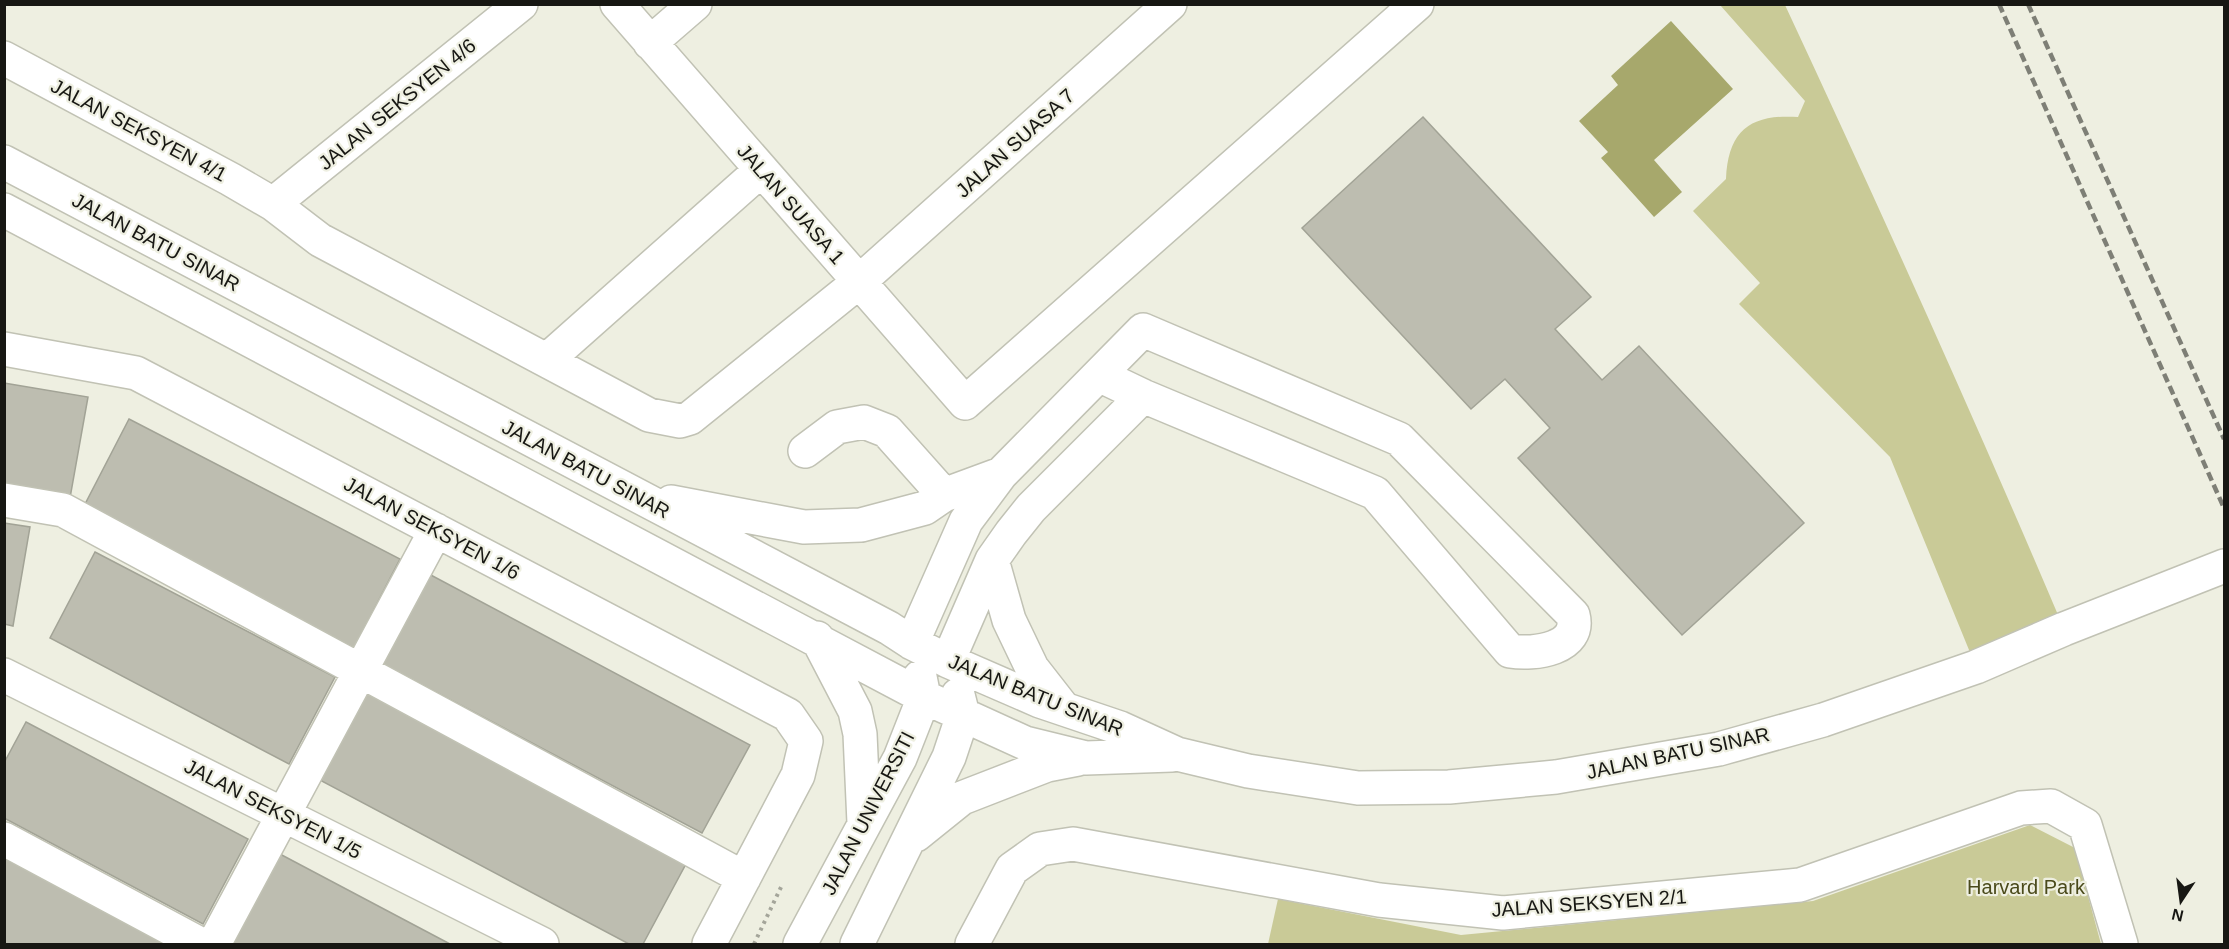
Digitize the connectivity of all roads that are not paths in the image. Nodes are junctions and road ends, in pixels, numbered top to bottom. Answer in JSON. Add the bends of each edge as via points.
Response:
{"nodes":[{"id":1,"x":521,"y":4,"type":"edge"},
{"id":2,"x":617,"y":4,"type":"edge"},
{"id":3,"x":694,"y":4,"type":"edge"},
{"id":4,"x":1170,"y":4,"type":"edge"},
{"id":5,"x":1417,"y":4,"type":"edge"},
{"id":6,"x":650,"y":43,"type":"junction"},
{"id":7,"x":4,"y":58,"type":"edge"},
{"id":8,"x":4,"y":162,"type":"edge"},
{"id":9,"x":761,"y":170,"type":"junction"},
{"id":10,"x":273,"y":204,"type":"junction"},
{"id":11,"x":4,"y":210,"type":"edge"},
{"id":12,"x":860,"y":281,"type":"junction"},
{"id":13,"x":4,"y":349,"type":"edge"},
{"id":14,"x":547,"y":360,"type":"junction"},
{"id":15,"x":1099,"y":375,"type":"junction"},
{"id":16,"x":1143,"y":396,"type":"junction"},
{"id":17,"x":805,"y":452,"type":"dead end"},
{"id":18,"x":1001,"y":474,"type":"junction"},
{"id":19,"x":637,"y":495,"type":"junction"},
{"id":20,"x":944,"y":495,"type":"junction"},
{"id":21,"x":4,"y":500,"type":"edge"},
{"id":22,"x":436,"y":530,"type":"junction"},
{"id":23,"x":992,"y":560,"type":"junction"},
{"id":24,"x":2224,"y":566,"type":"edge"},
{"id":25,"x":817,"y":638,"type":"junction"},
{"id":26,"x":912,"y":643,"type":"junction"},
{"id":27,"x":948,"y":661,"type":"junction"},
{"id":28,"x":360,"y":671,"type":"junction"},
{"id":29,"x":4,"y":675,"type":"edge"},
{"id":30,"x":924,"y":696,"type":"junction"},
{"id":31,"x":1064,"y":709,"type":"junction"},
{"id":32,"x":963,"y":715,"type":"junction"},
{"id":33,"x":1177,"y":754,"type":"junction"},
{"id":34,"x":1086,"y":758,"type":"junction"},
{"id":35,"x":284,"y":815,"type":"junction"},
{"id":36,"x":864,"y":825,"type":"junction"},
{"id":37,"x":4,"y":839,"type":"edge"},
{"id":38,"x":910,"y":840,"type":"junction"},
{"id":39,"x":744,"y":878,"type":"junction"},
{"id":40,"x":200,"y":945,"type":"edge"},
{"id":41,"x":214,"y":945,"type":"edge"},
{"id":42,"x":542,"y":945,"type":"edge"},
{"id":43,"x":710,"y":945,"type":"edge"},
{"id":44,"x":800,"y":945,"type":"edge"},
{"id":45,"x":857,"y":945,"type":"edge"},
{"id":46,"x":972,"y":945,"type":"edge"},
{"id":47,"x":2121,"y":945,"type":"edge"}],
"edges":[{"from":1,"to":10,"type":"street","name":"JALAN SEKSYEN 4/6"},
{"from":2,"to":6,"type":"street","name":"JALAN SUASA 1"},
{"from":3,"to":6,"type":"street"},
{"from":4,"to":12,"type":"street","name":"JALAN SUASA 7"},
{"from":5,"to":12,"type":"street","name":"JALAN SUASA 1","via":[[965,403]]},
{"from":6,"to":9,"type":"street","name":"JALAN SUASA 1"},
{"from":7,"to":10,"type":"street","name":"JALAN SEKSYEN 4/1"},
{"from":8,"to":19,"type":"street","name":"JALAN BATU SINAR"},
{"from":9,"to":12,"type":"street","name":"JALAN SUASA 1"},
{"from":9,"to":14,"type":"street"},
{"from":10,"to":14,"type":"street","name":"JALAN SEKSYEN 4/1","via":[[320,240]]},
{"from":11,"to":25,"type":"street","name":"JALAN BATU SINAR"},
{"from":12,"to":14,"type":"street","name":"JALAN SUASA 7","via":[[690,418],[680,421],[649,415]]},
{"from":13,"to":22,"type":"street","name":"JALAN SEKSYEN 1/6","via":[[136,373]]},
{"from":15,"to":16,"type":"street"},
{"from":15,"to":16,"type":"street","via":[[1143,330],[1399,439],[1573,615],[1572,633],[1548,650],[1510,651],[1375,493]]},
{"from":15,"to":18,"type":"street"},
{"from":16,"to":23,"type":"street","via":[[1031,508]]},
{"from":17,"to":20,"type":"street","via":[[837,427],[864,422],[887,432]]},
{"from":18,"to":20,"type":"street"},
{"from":18,"to":26,"type":"street","via":[[966,520]]},
{"from":19,"to":20,"type":"street","via":[[804,527],[861,525],[925,508]]},
{"from":19,"to":26,"type":"street","name":"JALAN BATU SINAR"},
{"from":21,"to":28,"type":"street","via":[[63,510]]},
{"from":22,"to":28,"type":"street"},
{"from":22,"to":39,"type":"street","name":"JALAN SEKSYEN 1/6","via":[[788,715],[806,741],[798,775]]},
{"from":23,"to":27,"type":"street"},
{"from":23,"to":31,"type":"street","via":[[1009,620],[1032,668]]},
{"from":24,"to":33,"type":"street","name":"JALAN BATU SINAR","via":[[1976,667],[1823,720],[1719,749],[1556,777],[1449,786],[1358,788],[1248,771]]},
{"from":25,"to":30,"type":"street","name":"JALAN BATU SINAR"},
{"from":25,"to":36,"type":"street","via":[[855,711],[860,734]]},
{"from":26,"to":27,"type":"street","name":"JALAN BATU SINAR"},
{"from":26,"to":30,"type":"street"},
{"from":27,"to":31,"type":"street","name":"JALAN BATU SINAR"},
{"from":27,"to":32,"type":"street"},
{"from":28,"to":35,"type":"street"},
{"from":28,"to":39,"type":"street"},
{"from":29,"to":35,"type":"street","name":"JALAN SEKSYEN 1/5"},
{"from":30,"to":32,"type":"street","name":"JALAN BATU SINAR"},
{"from":30,"to":36,"type":"street","name":"JALAN UNIVERSITI","via":[[900,758]]},
{"from":31,"to":33,"type":"street","name":"JALAN BATU SINAR","via":[[1120,728]]},
{"from":32,"to":34,"type":"street","name":"JALAN BATU SINAR","via":[[1025,743]]},
{"from":32,"to":38,"type":"street","via":[[949,757]]},
{"from":33,"to":34,"type":"street","name":"JALAN BATU SINAR"},
{"from":34,"to":38,"type":"street","via":[[1047,765],[962,798]]},
{"from":35,"to":41,"type":"street"},
{"from":35,"to":42,"type":"street","name":"JALAN SEKSYEN 1/5"},
{"from":36,"to":44,"type":"street","name":"JALAN UNIVERSITI"},
{"from":37,"to":40,"type":"street"},
{"from":38,"to":45,"type":"street"},
{"from":39,"to":43,"type":"street","name":"JALAN SEKSYEN 1/6"},
{"from":46,"to":47,"type":"street","name":"JALAN SEKSYEN 2/1","via":[[1012,868],[1040,849],[1073,844],[1379,900],[1503,913],[1800,885],[2021,808],[2051,806],[2085,825]]}]}
